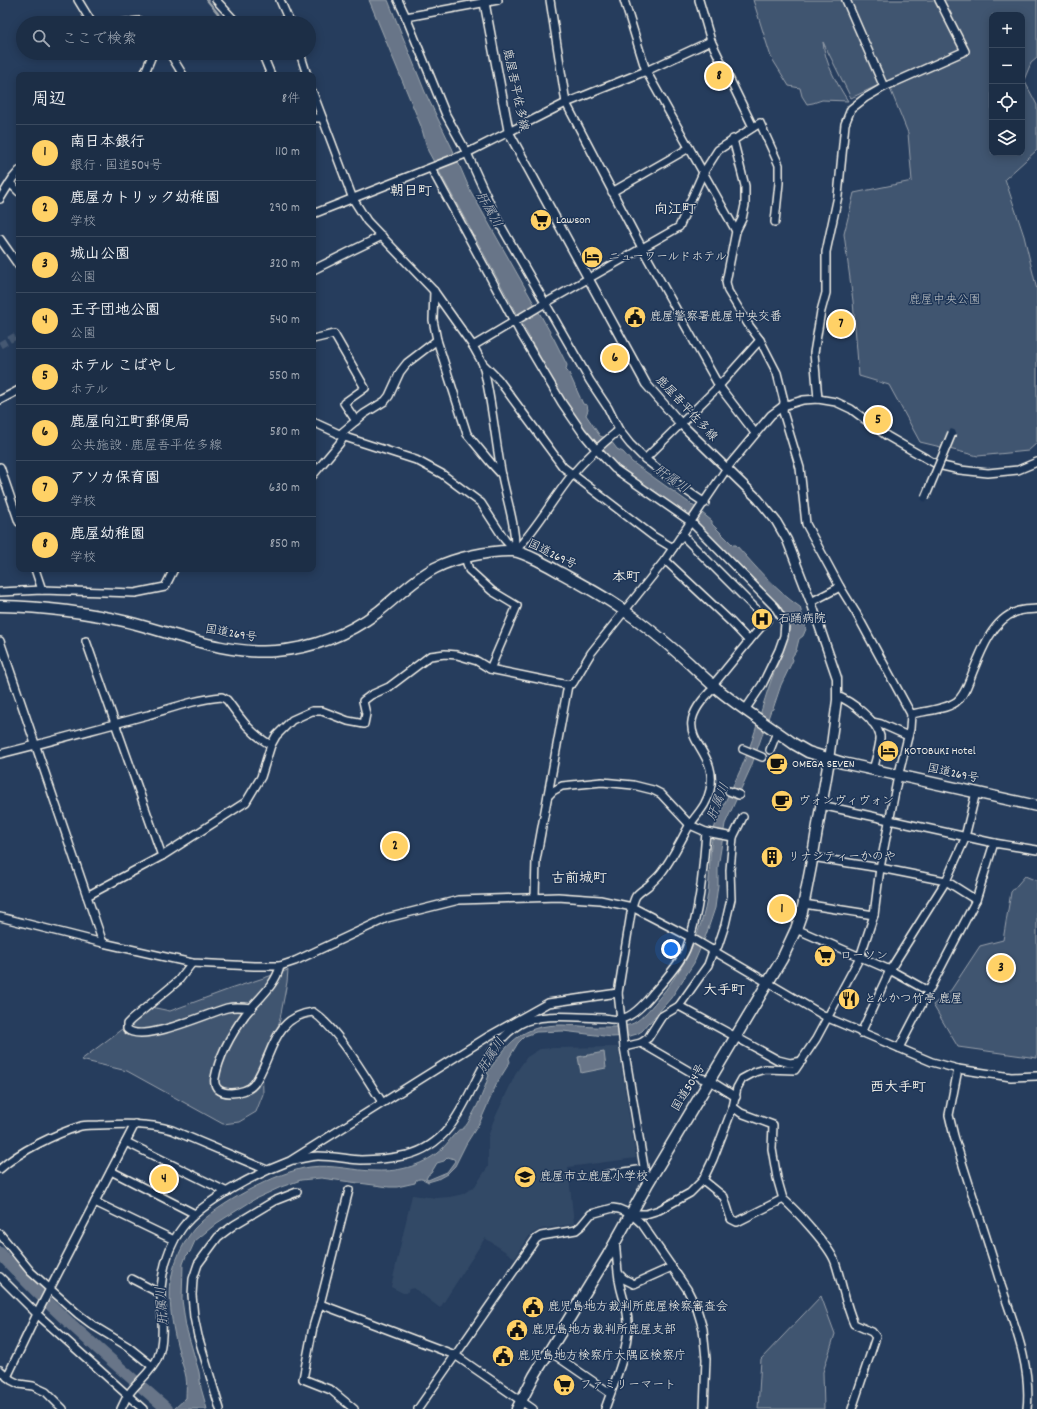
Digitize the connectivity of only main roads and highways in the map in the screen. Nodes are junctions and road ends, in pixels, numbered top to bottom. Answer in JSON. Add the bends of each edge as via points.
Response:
{"nodes":[{"id":1,"x":485,"y":1,"type":"edge"},
{"id":2,"x":0,"y":606,"type":"edge"},
{"id":3,"x":829,"y":760,"type":"junction"},
{"id":4,"x":1037,"y":806,"type":"edge"},
{"id":5,"x":519,"y":1405,"type":"edge"}],
"edges":[{"from":1,"to":3,"type":"main road","name":"鹿屋吾平佐多線","via":[[510,133],[646,384],[680,424],[758,498],[787,540],[837,678]]},
{"from":2,"to":3,"type":"highway","name":"国道269号","via":[[82,613],[242,651],[283,651],[325,642],[352,630],[435,568],[465,557],[515,551],[549,566],[626,611],[714,686],[775,731],[808,752]]},
{"from":3,"to":4,"type":"highway","name":"国道269号"},
{"from":3,"to":5,"type":"highway","name":"国道504号","via":[[804,904],[782,959]]}]}
